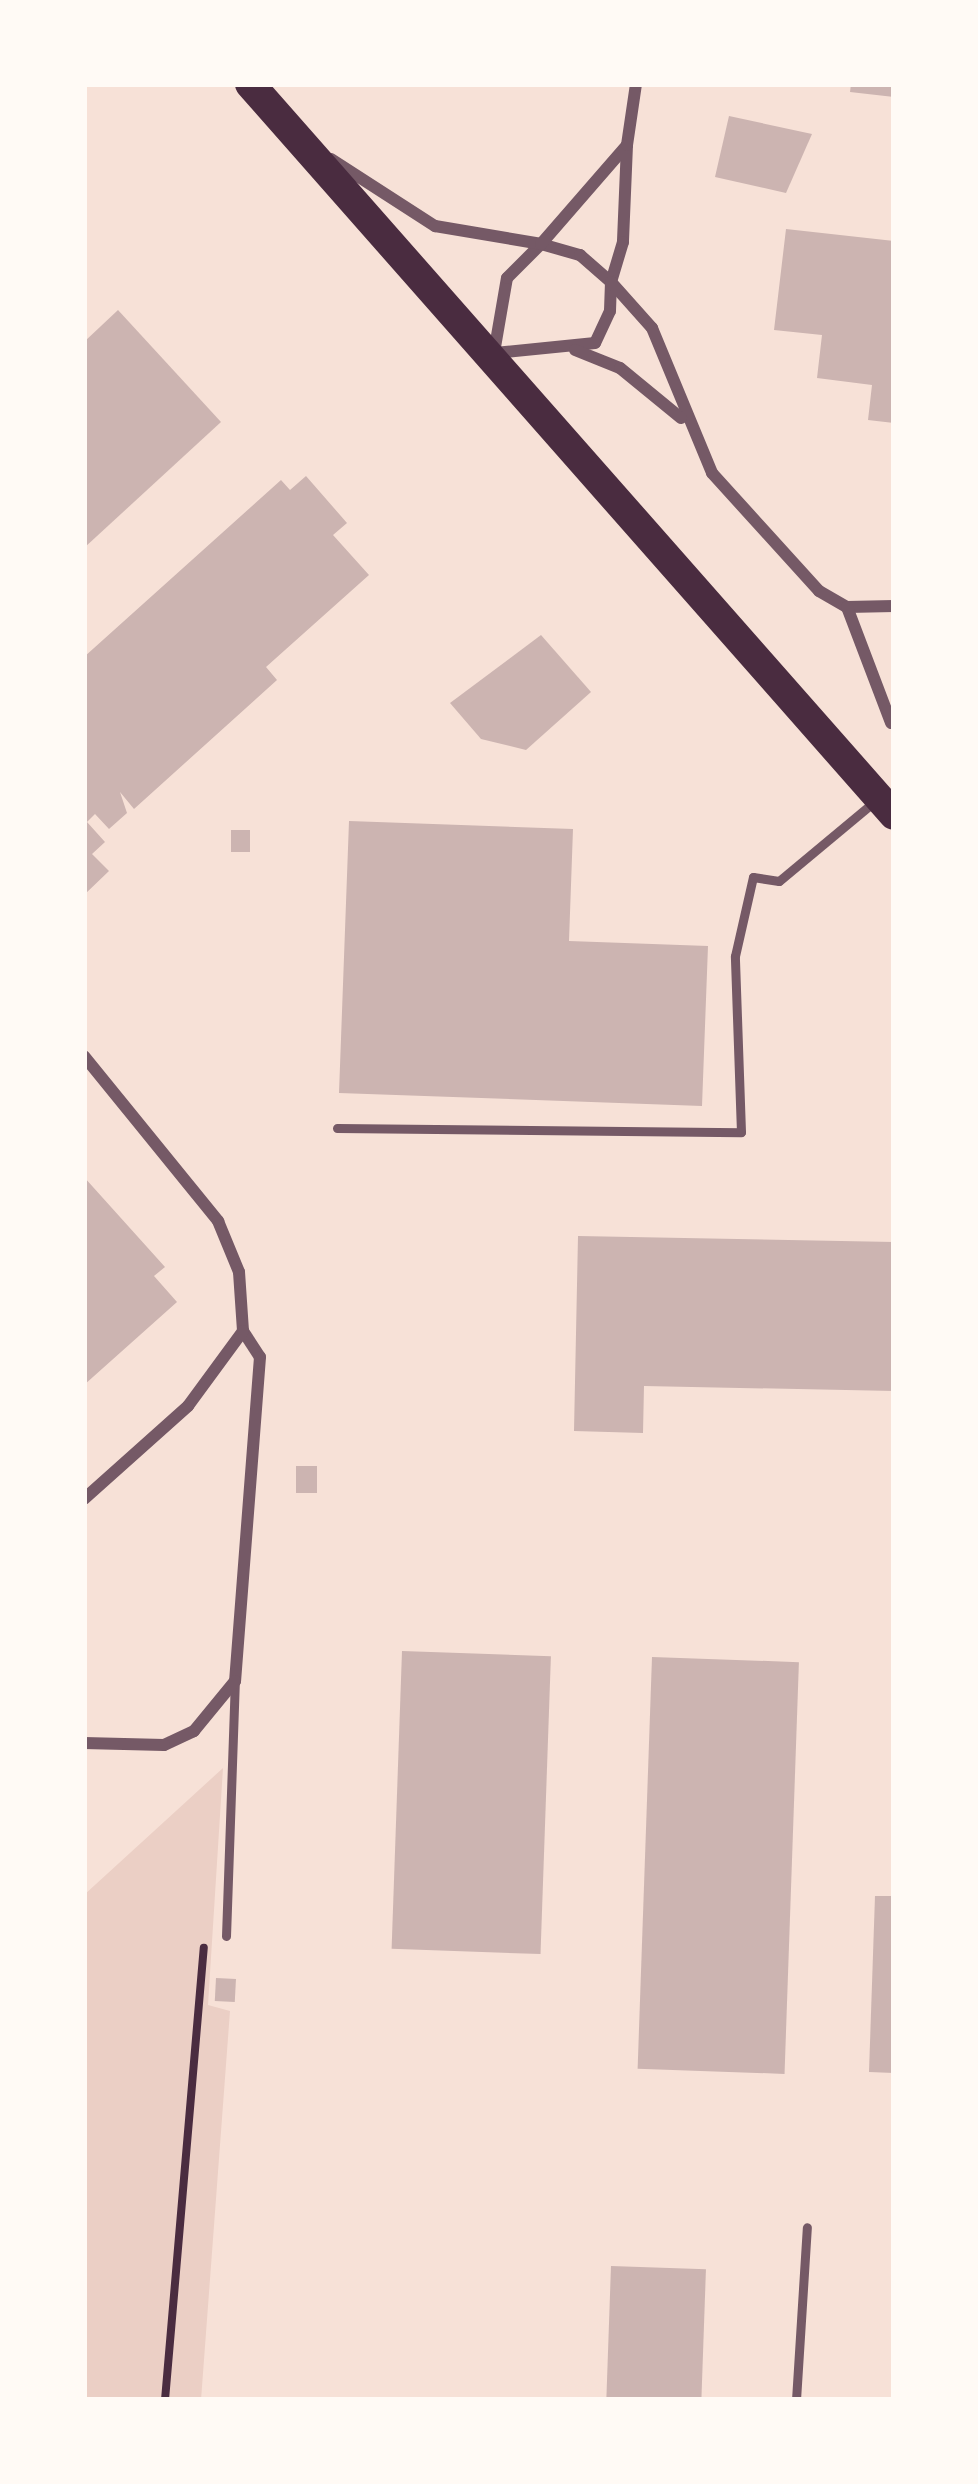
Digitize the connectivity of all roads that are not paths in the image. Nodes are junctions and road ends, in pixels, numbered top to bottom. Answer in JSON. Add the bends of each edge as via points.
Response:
{"nodes":[{"id":1,"x":250,"y":84,"type":"edge"},
{"id":2,"x":636,"y":84,"type":"edge"},
{"id":3,"x":301,"y":139,"type":"junction"},
{"id":4,"x":627,"y":145,"type":"junction"},
{"id":5,"x":541,"y":244,"type":"junction"},
{"id":6,"x":611,"y":282,"type":"junction"},
{"id":7,"x":575,"y":350,"type":"junction"},
{"id":8,"x":494,"y":353,"type":"junction"},
{"id":9,"x":682,"y":418,"type":"junction"},
{"id":10,"x":894,"y":606,"type":"edge"},
{"id":11,"x":847,"y":607,"type":"junction"},
{"id":12,"x":893,"y":724,"type":"edge"},
{"id":13,"x":886,"y":806,"type":"edge"},
{"id":14,"x":84,"y":1057,"type":"edge"},
{"id":15,"x":337,"y":1128,"type":"dead end"},
{"id":16,"x":243,"y":1331,"type":"junction"},
{"id":17,"x":84,"y":1499,"type":"edge"},
{"id":18,"x":235,"y":1682,"type":"junction"},
{"id":19,"x":84,"y":1743,"type":"edge"},
{"id":20,"x":226,"y":1936,"type":"road end"},
{"id":21,"x":807,"y":2228,"type":"dead end"},
{"id":22,"x":796,"y":2400,"type":"edge"}],
"edges":[{"from":1,"to":3,"type":"main road"},
{"from":2,"to":4,"type":"street"},
{"from":3,"to":5,"type":"street","via":[[435,226]]},
{"from":3,"to":8,"type":"main road"},
{"from":4,"to":5,"type":"street"},
{"from":4,"to":6,"type":"street"},
{"from":5,"to":6,"type":"street","via":[[580,255]]},
{"from":5,"to":8,"type":"street","via":[[497,292]]},
{"from":6,"to":7,"type":"street","via":[[604,326]]},
{"from":6,"to":9,"type":"street","via":[[652,328]]},
{"from":7,"to":8,"type":"street"},
{"from":7,"to":9,"type":"street","via":[[620,368]]},
{"from":8,"to":13,"type":"main road"},
{"from":9,"to":11,"type":"street","via":[[712,473]]},
{"from":10,"to":11,"type":"street"},
{"from":11,"to":12,"type":"street"},
{"from":13,"to":15,"type":"lane","via":[[779,881],[753,878],[735,956],[741,1132]]},
{"from":14,"to":16,"type":"street","via":[[218,1221],[238,1272]]},
{"from":16,"to":17,"type":"street","via":[[188,1406]]},
{"from":16,"to":18,"type":"street","via":[[260,1357]]},
{"from":18,"to":19,"type":"street","via":[[194,1731],[164,1745]]},
{"from":18,"to":20,"type":"lane"},
{"from":21,"to":22,"type":"lane"}]}
